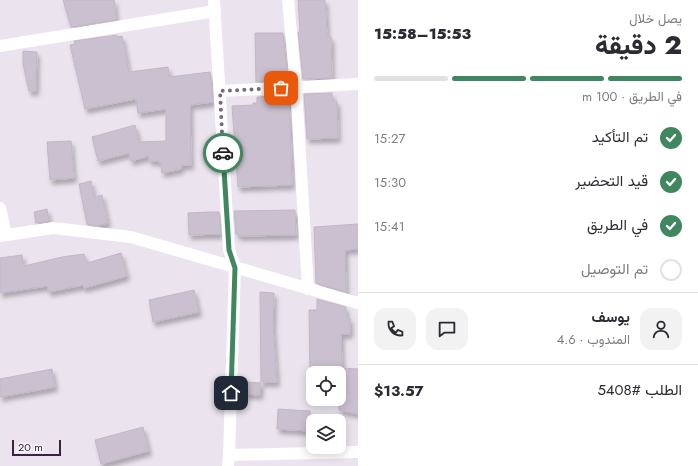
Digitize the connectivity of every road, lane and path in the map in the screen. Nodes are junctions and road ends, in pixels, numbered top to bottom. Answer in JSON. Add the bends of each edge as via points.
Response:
{"nodes":[{"id":1,"x":288,"y":0,"type":"edge"},
{"id":2,"x":215,"y":6,"type":"edge"},
{"id":3,"x":0,"y":46,"type":"edge"},
{"id":4,"x":358,"y":84,"type":"edge"},
{"id":5,"x":296,"y":87,"type":"junction"},
{"id":6,"x":220,"y":91,"type":"junction"},
{"id":7,"x":0,"y":208,"type":"edge"},
{"id":8,"x":3,"y":236,"type":"edge"},
{"id":9,"x":235,"y":268,"type":"junction"},
{"id":10,"x":308,"y":289,"type":"junction"},
{"id":11,"x":358,"y":303,"type":"edge"},
{"id":12,"x":358,"y":452,"type":"edge"},
{"id":13,"x":229,"y":461,"type":"edge"}],
"edges":[{"from":1,"to":5,"type":"street"},
{"from":2,"to":3,"type":"street"},
{"from":2,"to":6,"type":"street"},
{"from":4,"to":5,"type":"street"},
{"from":5,"to":6,"type":"street"},
{"from":5,"to":10,"type":"street"},
{"from":6,"to":9,"type":"street","via":[[229,250]]},
{"from":7,"to":8,"type":"street"},
{"from":8,"to":9,"type":"street","via":[[53,228],[131,237]]},
{"from":9,"to":10,"type":"street"},
{"from":9,"to":13,"type":"street"},
{"from":10,"to":11,"type":"street"},
{"from":12,"to":13,"type":"street"}]}
